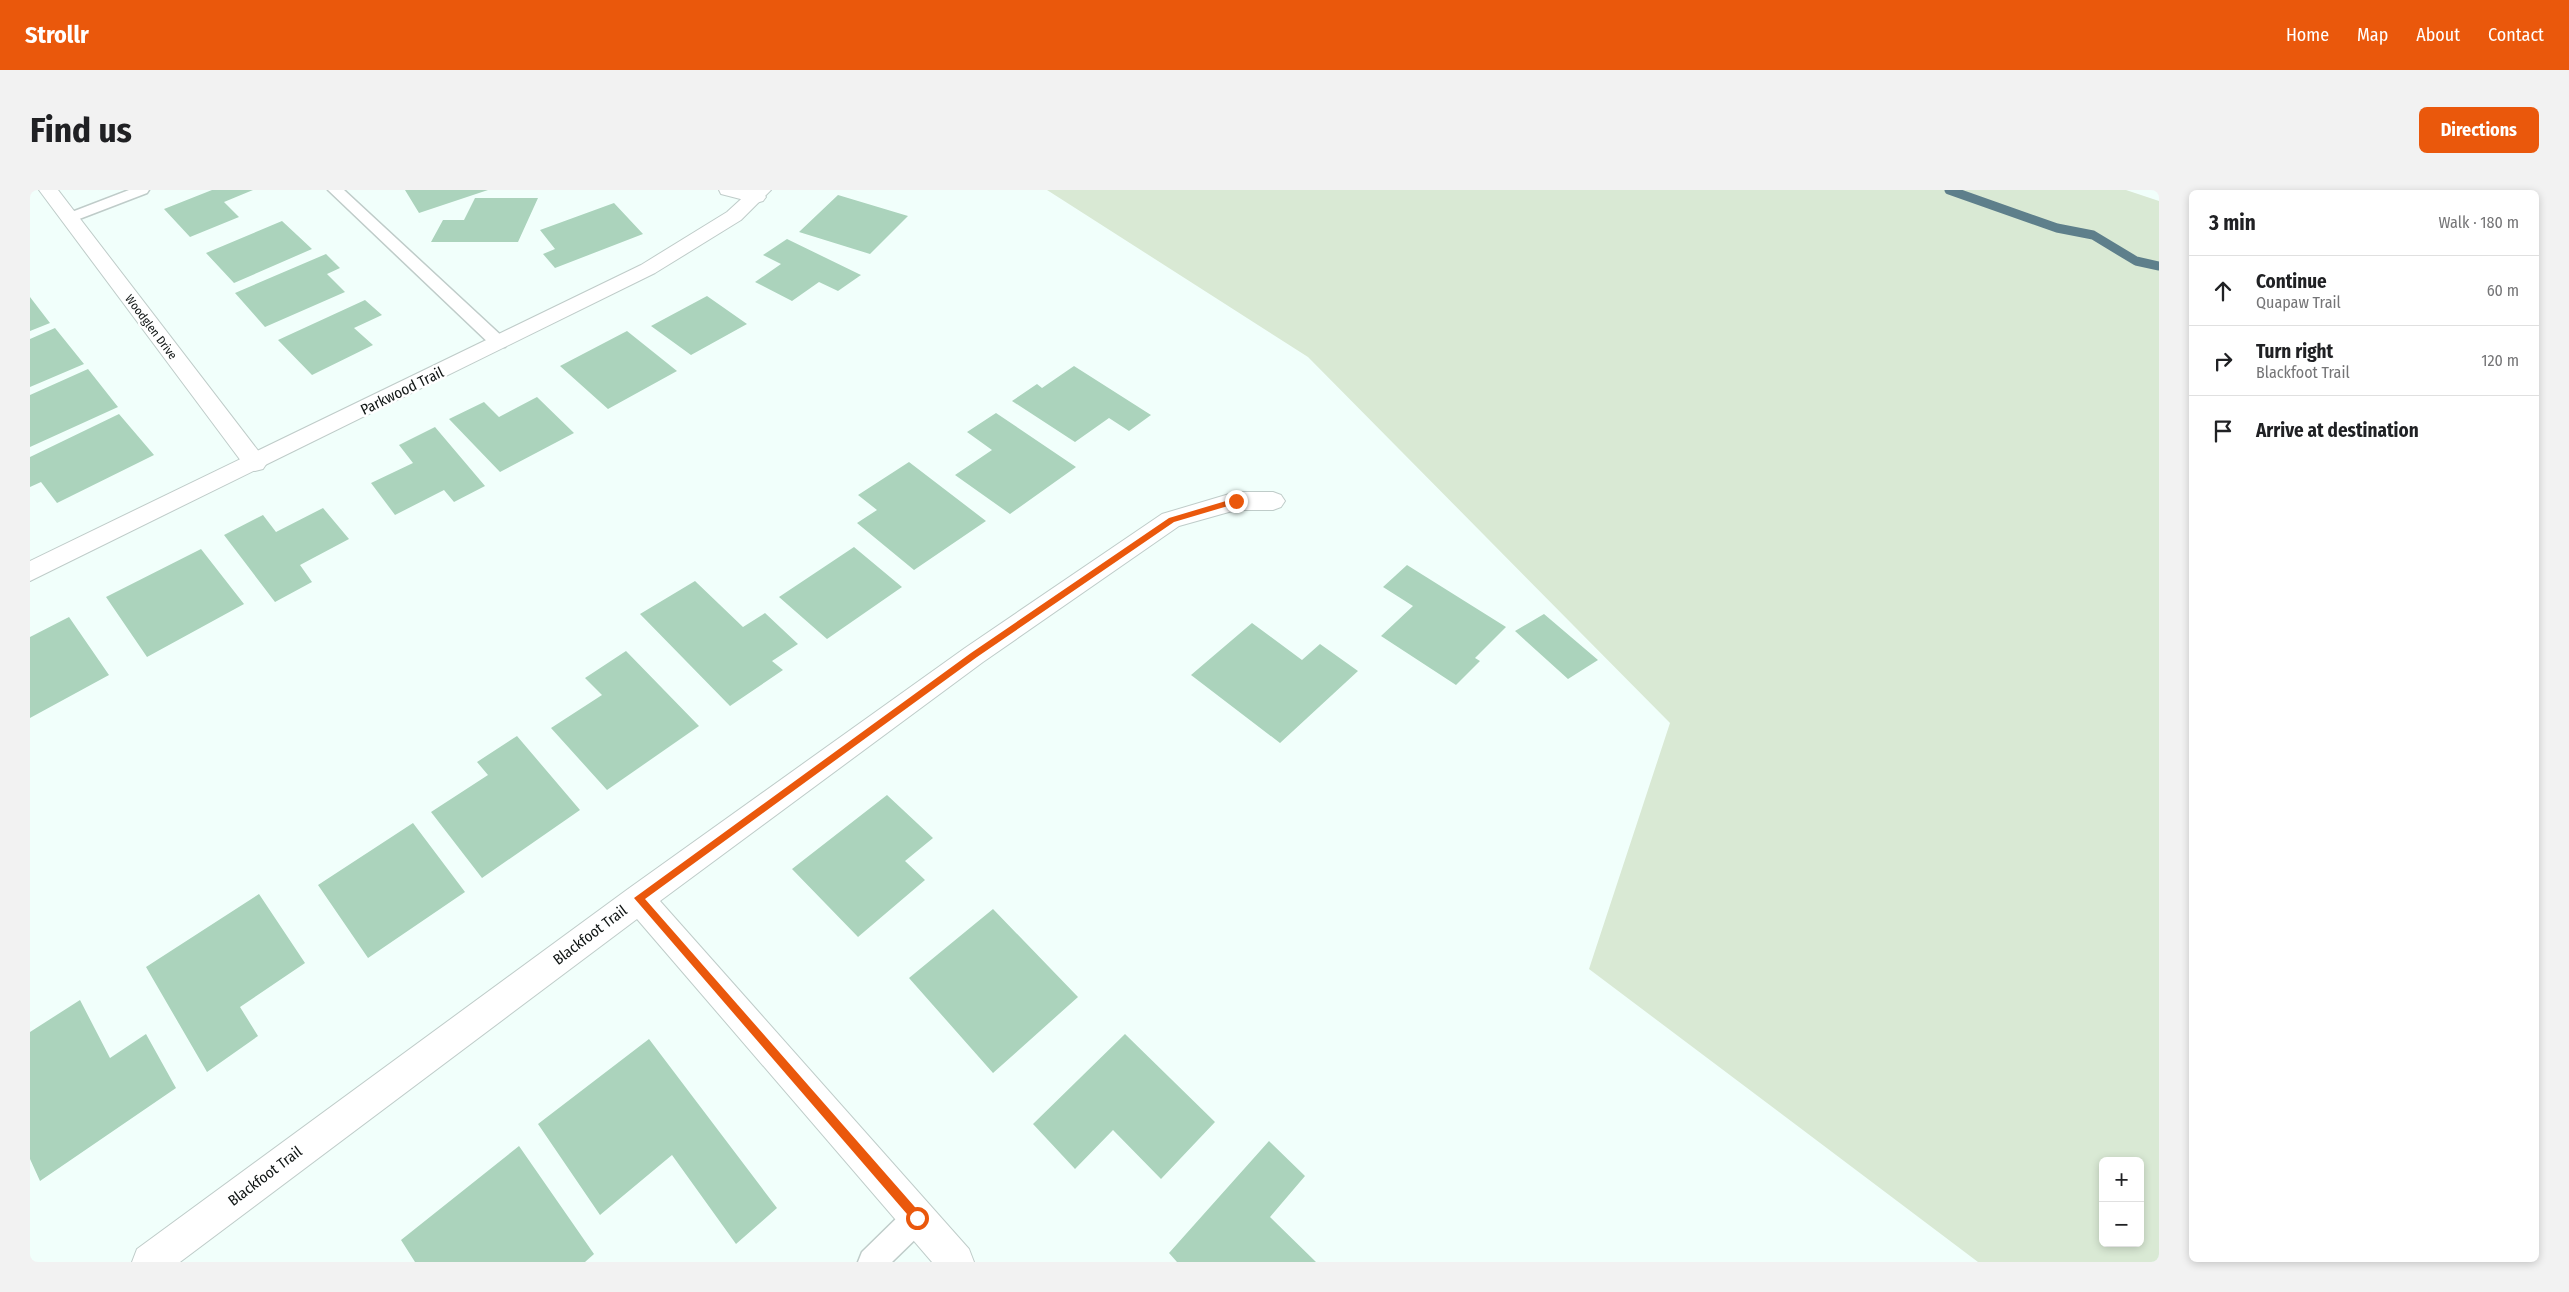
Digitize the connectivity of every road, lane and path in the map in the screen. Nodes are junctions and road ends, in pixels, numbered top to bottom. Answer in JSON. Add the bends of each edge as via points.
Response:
{"nodes":[{"id":1,"x":48,"y":190,"type":"edge"},
{"id":2,"x":142,"y":190,"type":"edge"},
{"id":3,"x":335,"y":190,"type":"edge"},
{"id":4,"x":728,"y":190,"type":"edge"},
{"id":5,"x":759,"y":194,"type":"edge"},
{"id":6,"x":69,"y":218,"type":"junction"},
{"id":7,"x":499,"y":343,"type":"junction"},
{"id":8,"x":255,"y":463,"type":"junction"},
{"id":9,"x":1273,"y":500,"type":"dead end"},
{"id":10,"x":30,"y":572,"type":"edge"},
{"id":11,"x":639,"y":898,"type":"junction"},
{"id":12,"x":917,"y":1218,"type":"junction"},
{"id":13,"x":150,"y":1262,"type":"edge"},
{"id":14,"x":872,"y":1262,"type":"edge"},
{"id":15,"x":956,"y":1262,"type":"edge"}],
"edges":[{"from":1,"to":6,"type":"street","name":"Woodglen Drive"},
{"from":2,"to":6,"type":"lane"},
{"from":3,"to":7,"type":"lane"},
{"from":4,"to":5,"type":"street"},
{"from":5,"to":7,"type":"street","name":"Parkwood Trail","via":[[720,226],[648,269]]},
{"from":6,"to":8,"type":"street","name":"Woodglen Drive"},
{"from":7,"to":8,"type":"street","name":"Parkwood Trail"},
{"from":8,"to":10,"type":"street","name":"Parkwood Trail"},
{"from":9,"to":11,"type":"street","name":"Blackfoot Trail","via":[[1236,501],[1172,520],[974,655]]},
{"from":11,"to":12,"type":"street"},
{"from":11,"to":13,"type":"street","name":"Blackfoot Trail"},
{"from":12,"to":14,"type":"lane"},
{"from":12,"to":15,"type":"street"}]}
